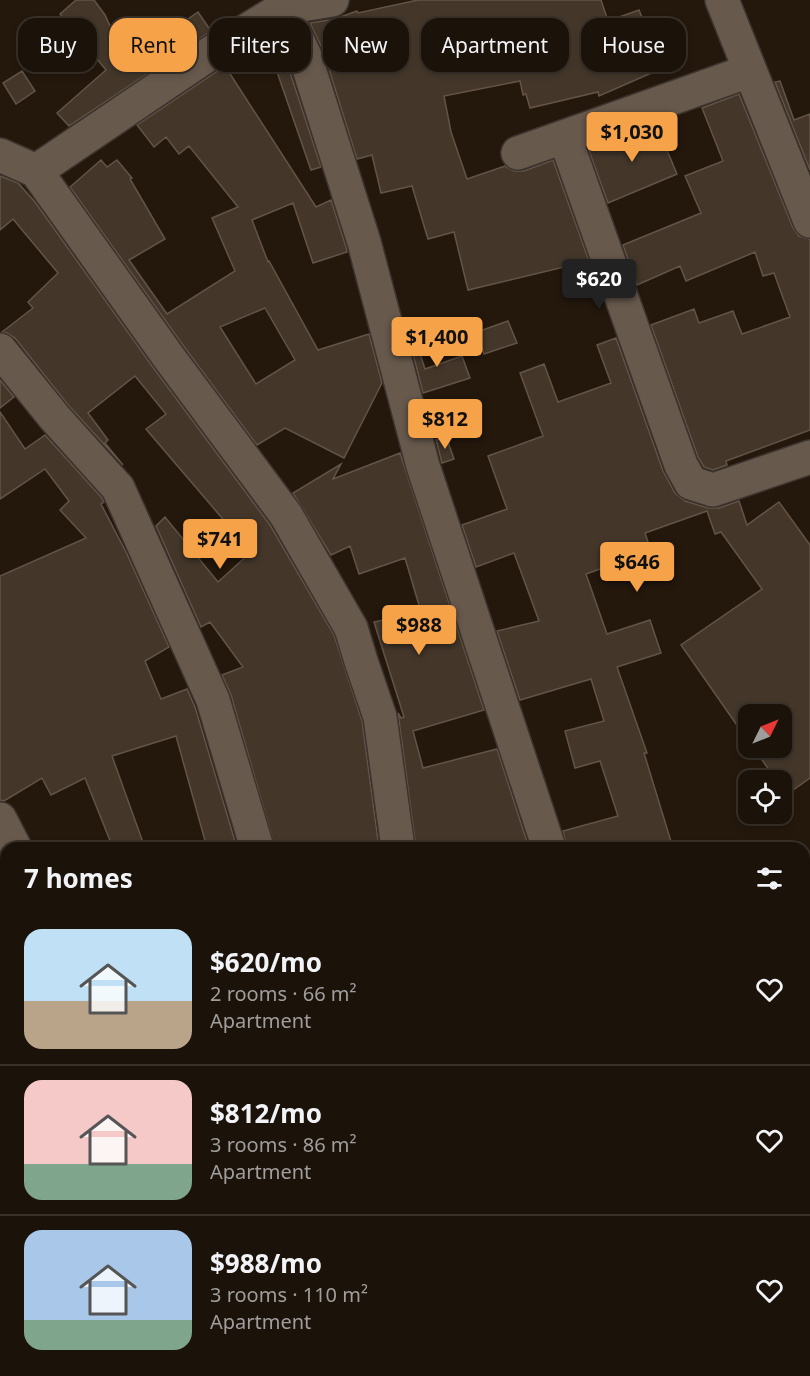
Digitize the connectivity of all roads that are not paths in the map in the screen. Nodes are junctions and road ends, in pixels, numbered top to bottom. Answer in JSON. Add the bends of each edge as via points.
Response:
{"nodes":[{"id":1,"x":332,"y":0,"type":"edge"},
{"id":2,"x":722,"y":0,"type":"edge"},
{"id":3,"x":283,"y":4,"type":"edge"},
{"id":4,"x":749,"y":70,"type":"junction"},
{"id":5,"x":565,"y":138,"type":"junction"},
{"id":6,"x":518,"y":153,"type":"dead end"},
{"id":7,"x":0,"y":155,"type":"edge"},
{"id":8,"x":36,"y":171,"type":"junction"},
{"id":9,"x":810,"y":221,"type":"edge"},
{"id":10,"x":0,"y":350,"type":"edge"},
{"id":11,"x":810,"y":457,"type":"edge"},
{"id":12,"x":0,"y":819,"type":"edge"},
{"id":13,"x":12,"y":842,"type":"edge"},
{"id":14,"x":255,"y":842,"type":"edge"},
{"id":15,"x":397,"y":842,"type":"edge"},
{"id":16,"x":547,"y":842,"type":"edge"}],
"edges":[{"from":1,"to":3,"type":"street"},
{"from":2,"to":4,"type":"street"},
{"from":3,"to":8,"type":"street"},
{"from":3,"to":16,"type":"street","via":[[305,56],[354,209],[423,466]]},
{"from":4,"to":5,"type":"street"},
{"from":4,"to":9,"type":"street"},
{"from":5,"to":6,"type":"street"},
{"from":5,"to":11,"type":"street","via":[[681,465],[691,483],[713,489]]},
{"from":7,"to":8,"type":"street"},
{"from":8,"to":15,"type":"street","via":[[286,515],[351,628],[380,717]]},
{"from":10,"to":14,"type":"street","via":[[118,488],[213,700]]},
{"from":12,"to":13,"type":"street"}]}
